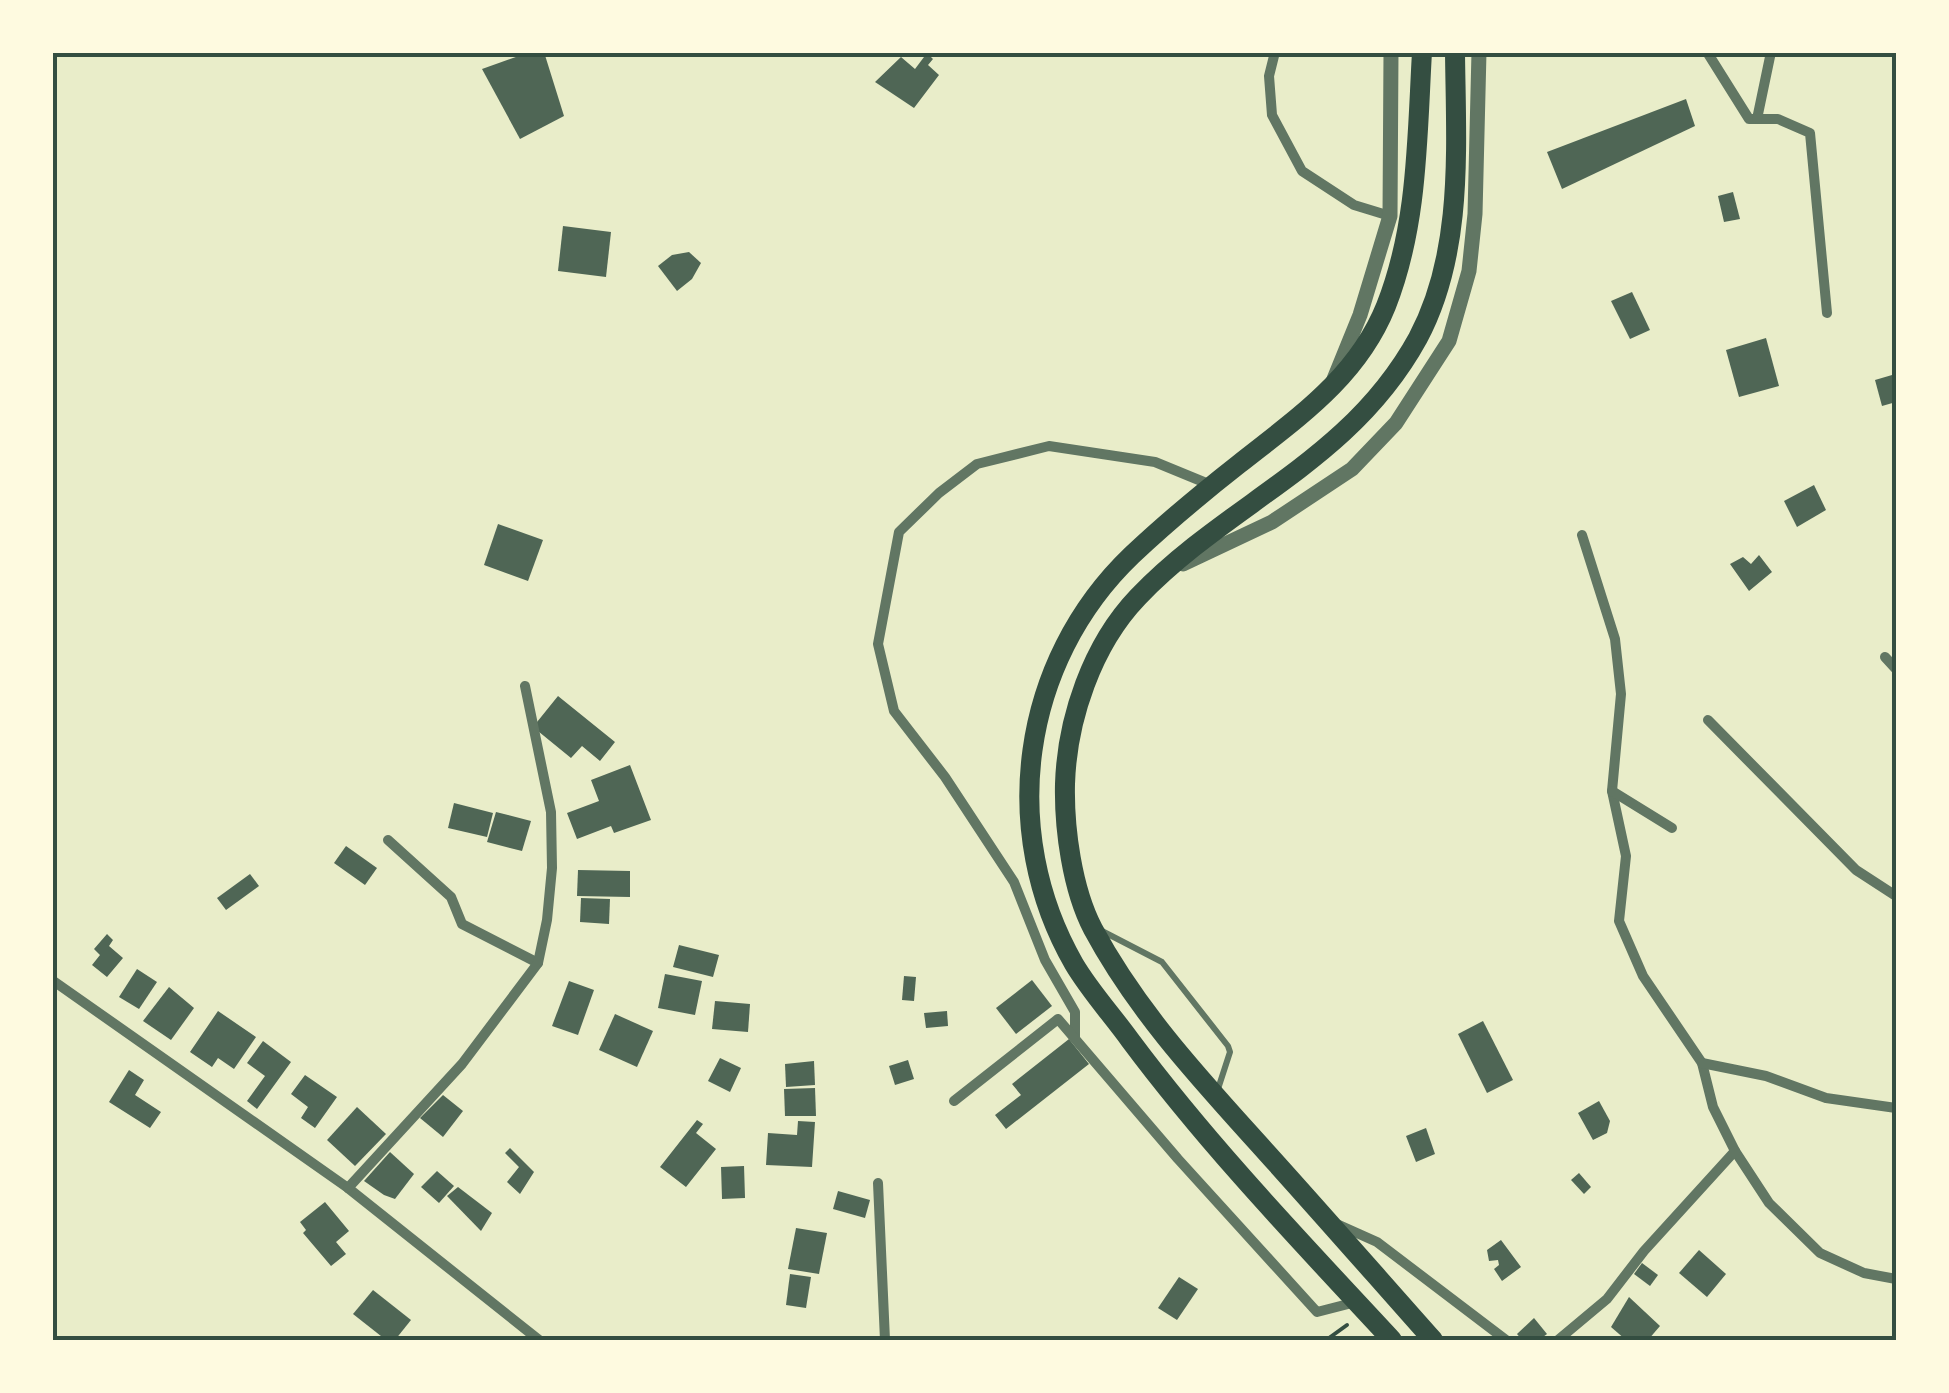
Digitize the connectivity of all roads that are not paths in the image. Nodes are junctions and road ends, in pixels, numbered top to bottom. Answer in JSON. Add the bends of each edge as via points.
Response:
{"nodes":[{"id":1,"x":1275,"y":52,"type":"edge"},
{"id":2,"x":1390,"y":52,"type":"edge"},
{"id":3,"x":1422,"y":52,"type":"edge"},
{"id":4,"x":1455,"y":52,"type":"edge"},
{"id":5,"x":1479,"y":52,"type":"edge"},
{"id":6,"x":1707,"y":52,"type":"edge"},
{"id":7,"x":1771,"y":52,"type":"edge"},
{"id":8,"x":1757,"y":119,"type":"junction"},
{"id":9,"x":1390,"y":216,"type":"junction"},
{"id":10,"x":1827,"y":313,"type":"dead end"},
{"id":11,"x":1328,"y":393,"type":"junction"},
{"id":12,"x":1212,"y":485,"type":"junction"},
{"id":13,"x":1582,"y":535,"type":"dead end"},
{"id":14,"x":1166,"y":572,"type":"junction"},
{"id":15,"x":1886,"y":656,"type":"dead end"},
{"id":16,"x":1896,"y":669,"type":"edge"},
{"id":17,"x":524,"y":686,"type":"dead end"},
{"id":18,"x":1708,"y":720,"type":"dead end"},
{"id":19,"x":1612,"y":791,"type":"junction"},
{"id":20,"x":1672,"y":828,"type":"dead end"},
{"id":21,"x":388,"y":840,"type":"dead end"},
{"id":22,"x":1896,"y":896,"type":"edge"},
{"id":23,"x":1092,"y":926,"type":"junction"},
{"id":24,"x":538,"y":963,"type":"junction"},
{"id":25,"x":52,"y":980,"type":"edge"},
{"id":26,"x":1075,"y":1038,"type":"junction"},
{"id":27,"x":1702,"y":1063,"type":"junction"},
{"id":28,"x":1216,"y":1096,"type":"junction"},
{"id":29,"x":954,"y":1100,"type":"dead end"},
{"id":30,"x":1896,"y":1108,"type":"edge"},
{"id":31,"x":1735,"y":1152,"type":"junction"},
{"id":32,"x":878,"y":1183,"type":"dead end"},
{"id":33,"x":348,"y":1188,"type":"junction"},
{"id":34,"x":1329,"y":1221,"type":"junction"},
{"id":35,"x":1896,"y":1279,"type":"edge"},
{"id":36,"x":1356,"y":1302,"type":"junction"},
{"id":37,"x":539,"y":1340,"type":"edge"},
{"id":38,"x":885,"y":1340,"type":"edge"},
{"id":39,"x":1392,"y":1340,"type":"edge"},
{"id":40,"x":1432,"y":1340,"type":"edge"},
{"id":41,"x":1506,"y":1340,"type":"edge"},
{"id":42,"x":1558,"y":1340,"type":"edge"}],
"edges":[{"from":1,"to":9,"type":"street","via":[[1272,115],[1302,170],[1354,205]]},
{"from":2,"to":9,"type":"street"},
{"from":3,"to":11,"type":"main road","via":[[1403,256],[1384,310]]},
{"from":4,"to":14,"type":"main road","via":[[1452,224],[1441,283],[1419,335],[1345,433]]},
{"from":5,"to":14,"type":"street","via":[[1475,214],[1469,271],[1450,341],[1396,423],[1352,469],[1272,522]]},
{"from":6,"to":8,"type":"street","via":[[1749,119]]},
{"from":7,"to":8,"type":"street"},
{"from":8,"to":10,"type":"street","via":[[1778,119],[1810,133]]},
{"from":9,"to":11,"type":"street"},
{"from":11,"to":12,"type":"main road"},
{"from":12,"to":26,"type":"street","via":[[1155,462],[1049,446],[977,464],[900,532],[878,644],[894,711],[1014,882],[1044,960],[1075,1012]]},
{"from":12,"to":36,"type":"main road","via":[[1128,558],[1056,663],[1034,740],[1030,842],[1041,888],[1075,965],[1170,1094]]},
{"from":13,"to":19,"type":"street","via":[[1615,639],[1622,694]]},
{"from":14,"to":23,"type":"main road","via":[[1119,621],[1080,693],[1069,738],[1064,828]]},
{"from":15,"to":16,"type":"street"},
{"from":17,"to":24,"type":"street","via":[[551,812],[548,920]]},
{"from":18,"to":22,"type":"street","via":[[1856,870]]},
{"from":19,"to":20,"type":"street"},
{"from":19,"to":27,"type":"street","via":[[1626,856],[1619,921],[1643,976]]},
{"from":21,"to":24,"type":"street","via":[[451,897],[462,924]]},
{"from":23,"to":28,"type":"main road","via":[[1165,1040]]},
{"from":23,"to":28,"type":"lane","via":[[1162,962],[1228,1046]]},
{"from":24,"to":33,"type":"street","via":[[462,1064]]},
{"from":25,"to":33,"type":"street"},
{"from":26,"to":29,"type":"street","via":[[1058,1019]]},
{"from":26,"to":36,"type":"street","via":[[1317,1312]]},
{"from":27,"to":30,"type":"street","via":[[1826,1098]]},
{"from":27,"to":31,"type":"street"},
{"from":28,"to":34,"type":"main road"},
{"from":31,"to":35,"type":"street","via":[[1769,1203],[1820,1253]]},
{"from":31,"to":42,"type":"street","via":[[1607,1298]]},
{"from":32,"to":38,"type":"street"},
{"from":33,"to":37,"type":"street"},
{"from":34,"to":40,"type":"main road"},
{"from":34,"to":41,"type":"street","via":[[1377,1242]]},
{"from":36,"to":39,"type":"main road"}]}
